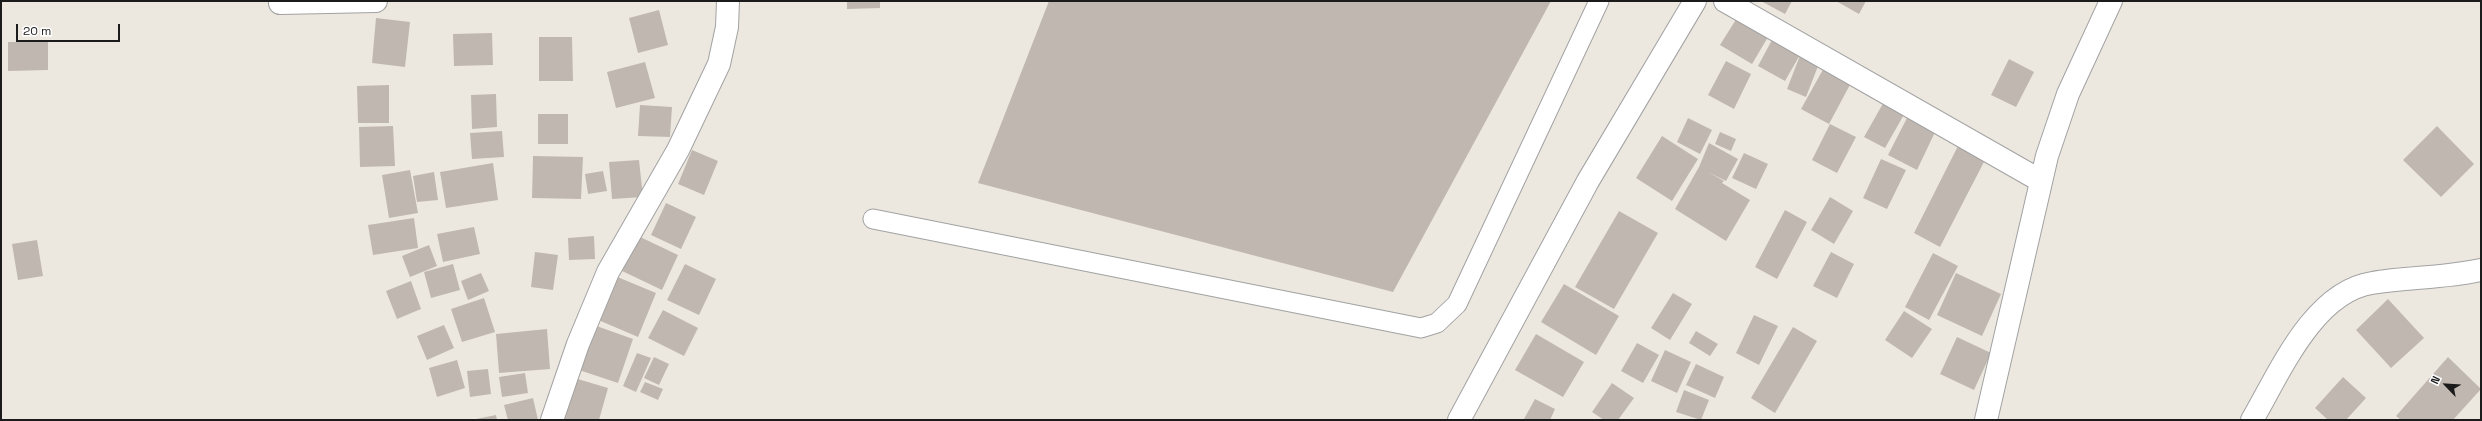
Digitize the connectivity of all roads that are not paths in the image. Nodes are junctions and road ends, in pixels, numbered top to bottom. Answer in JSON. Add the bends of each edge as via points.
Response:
{"nodes":[{"id":1,"x":376,"y":1,"type":"edge"},
{"id":2,"x":728,"y":1,"type":"edge"},
{"id":3,"x":1599,"y":1,"type":"edge"},
{"id":4,"x":1694,"y":1,"type":"edge"},
{"id":5,"x":1725,"y":1,"type":"edge"},
{"id":6,"x":2111,"y":1,"type":"edge"},
{"id":7,"x":280,"y":3,"type":"dead end"},
{"id":8,"x":2042,"y":181,"type":"junction"},
{"id":9,"x":873,"y":219,"type":"dead end"},
{"id":10,"x":2481,"y":270,"type":"edge"},
{"id":11,"x":552,"y":420,"type":"edge"},
{"id":12,"x":1459,"y":420,"type":"edge"},
{"id":13,"x":1986,"y":420,"type":"edge"},
{"id":14,"x":2252,"y":420,"type":"edge"}],
"edges":[{"from":1,"to":7,"type":"street"},
{"from":2,"to":11,"type":"street","via":[[727,27],[719,64],[678,150],[605,279],[578,344]]},
{"from":3,"to":9,"type":"lane","via":[[1458,304],[1437,323],[1421,328]]},
{"from":4,"to":12,"type":"street","via":[[1588,180]]},
{"from":5,"to":8,"type":"street"},
{"from":6,"to":8,"type":"street","via":[[2068,94]]},
{"from":8,"to":13,"type":"street"},
{"from":10,"to":14,"type":"street","via":[[2371,283],[2344,292],[2318,315],[2300,338]]}]}
